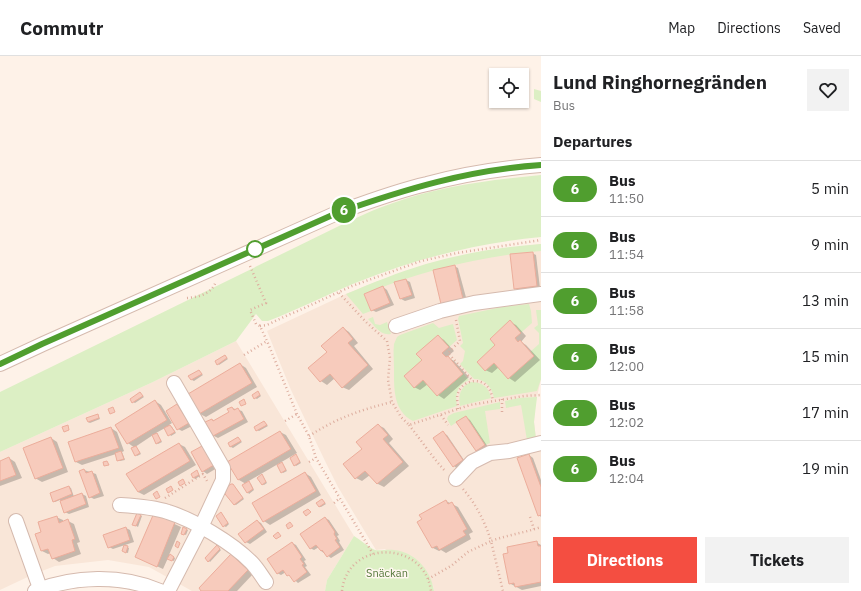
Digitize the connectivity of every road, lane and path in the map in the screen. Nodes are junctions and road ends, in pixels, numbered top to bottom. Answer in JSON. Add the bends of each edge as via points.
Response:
{"nodes":[{"id":1,"x":541,"y":165,"type":"edge"},
{"id":2,"x":541,"y":240,"type":"edge"},
{"id":3,"x":249,"y":264,"type":"dead end"},
{"id":4,"x":339,"y":293,"type":"junction"},
{"id":5,"x":541,"y":294,"type":"edge"},
{"id":6,"x":453,"y":308,"type":"junction"},
{"id":7,"x":260,"y":326,"type":"junction"},
{"id":8,"x":396,"y":326,"type":"dead end"},
{"id":9,"x":267,"y":341,"type":"junction"},
{"id":10,"x":244,"y":355,"type":"dead end"},
{"id":11,"x":0,"y":364,"type":"edge"},
{"id":12,"x":473,"y":381,"type":"junction"},
{"id":13,"x":174,"y":383,"type":"dead end"},
{"id":14,"x":541,"y":395,"type":"edge"},
{"id":15,"x":502,"y":399,"type":"junction"},
{"id":16,"x":493,"y":401,"type":"junction"},
{"id":17,"x":392,"y":402,"type":"junction"},
{"id":18,"x":458,"y":409,"type":"junction"},
{"id":19,"x":502,"y":412,"type":"dead end"},
{"id":20,"x":297,"y":414,"type":"junction"},
{"id":21,"x":440,"y":415,"type":"junction"},
{"id":22,"x":284,"y":421,"type":"dead end"},
{"id":23,"x":409,"y":425,"type":"junction"},
{"id":24,"x":448,"y":426,"type":"dead end"},
{"id":25,"x":309,"y":436,"type":"junction"},
{"id":26,"x":541,"y":443,"type":"edge"},
{"id":27,"x":316,"y":458,"type":"junction"},
{"id":28,"x":309,"y":462,"type":"dead end"},
{"id":29,"x":456,"y":479,"type":"junction"},
{"id":30,"x":210,"y":486,"type":"dead end"},
{"id":31,"x":340,"y":498,"type":"junction"},
{"id":32,"x":334,"y":503,"type":"dead end"},
{"id":33,"x":120,"y":505,"type":"dead end"},
{"id":34,"x":149,"y":507,"type":"junction"},
{"id":35,"x":530,"y":517,"type":"dead end"},
{"id":36,"x":16,"y":521,"type":"dead end"},
{"id":37,"x":201,"y":527,"type":"junction"},
{"id":38,"x":541,"y":527,"type":"edge"},
{"id":39,"x":534,"y":529,"type":"junction"},
{"id":40,"x":491,"y":541,"type":"junction"},
{"id":41,"x":373,"y":554,"type":"junction"},
{"id":42,"x":428,"y":579,"type":"junction"},
{"id":43,"x":266,"y":582,"type":"dead end"},
{"id":44,"x":38,"y":590,"type":"edge"},
{"id":45,"x":160,"y":591,"type":"edge"},
{"id":46,"x":168,"y":591,"type":"edge"},
{"id":47,"x":342,"y":591,"type":"edge"},
{"id":48,"x":431,"y":591,"type":"edge"},
{"id":49,"x":503,"y":591,"type":"edge"}],
"edges":[{"from":1,"to":11,"type":"street","via":[[489,171],[426,184],[337,213]]},
{"from":2,"to":4,"type":"path","via":[[457,253],[421,262],[367,280]]},
{"from":3,"to":7,"type":"path","via":[[266,303],[250,310],[256,324]]},
{"from":4,"to":7,"type":"path"},
{"from":4,"to":17,"type":"path","via":[[387,341],[390,358],[388,380]]},
{"from":5,"to":6,"type":"street","via":[[501,298]]},
{"from":6,"to":8,"type":"street"},
{"from":6,"to":12,"type":"path","via":[[460,341],[448,353]]},
{"from":7,"to":9,"type":"path"},
{"from":9,"to":10,"type":"path"},
{"from":9,"to":20,"type":"path"},
{"from":12,"to":16,"type":"path","via":[[480,381],[488,387]]},
{"from":12,"to":18,"type":"path","via":[[465,384],[458,392]]},
{"from":13,"to":37,"type":"street","via":[[223,468],[223,480]]},
{"from":14,"to":15,"type":"path"},
{"from":15,"to":16,"type":"path"},
{"from":15,"to":19,"type":"path"},
{"from":16,"to":18,"type":"path"},
{"from":17,"to":23,"type":"path"},
{"from":17,"to":25,"type":"path","via":[[347,415]]},
{"from":18,"to":21,"type":"path"},
{"from":20,"to":22,"type":"path"},
{"from":20,"to":25,"type":"path"},
{"from":21,"to":23,"type":"path"},
{"from":21,"to":24,"type":"path"},
{"from":23,"to":29,"type":"path","via":[[437,463]]},
{"from":25,"to":27,"type":"path"},
{"from":26,"to":29,"type":"street","via":[[490,453],[472,462]]},
{"from":27,"to":28,"type":"path"},
{"from":27,"to":31,"type":"path"},
{"from":29,"to":40,"type":"path","via":[[469,495],[486,525]]},
{"from":30,"to":34,"type":"path","via":[[203,474]]},
{"from":31,"to":32,"type":"path"},
{"from":31,"to":41,"type":"path"},
{"from":33,"to":34,"type":"street"},
{"from":34,"to":37,"type":"street","via":[[169,512]]},
{"from":35,"to":39,"type":"path"},
{"from":36,"to":44,"type":"street"},
{"from":37,"to":43,"type":"street","via":[[231,544],[252,563]]},
{"from":37,"to":46,"type":"street"},
{"from":38,"to":39,"type":"path"},
{"from":39,"to":40,"type":"path"},
{"from":40,"to":42,"type":"path","via":[[468,552],[451,566]]},
{"from":40,"to":49,"type":"path"},
{"from":41,"to":42,"type":"path","via":[[395,552],[420,567]]},
{"from":41,"to":47,"type":"path","via":[[356,563],[349,571]]},
{"from":42,"to":48,"type":"path"},
{"from":44,"to":45,"type":"street","via":[[82,580],[109,579],[139,584]]}]}
